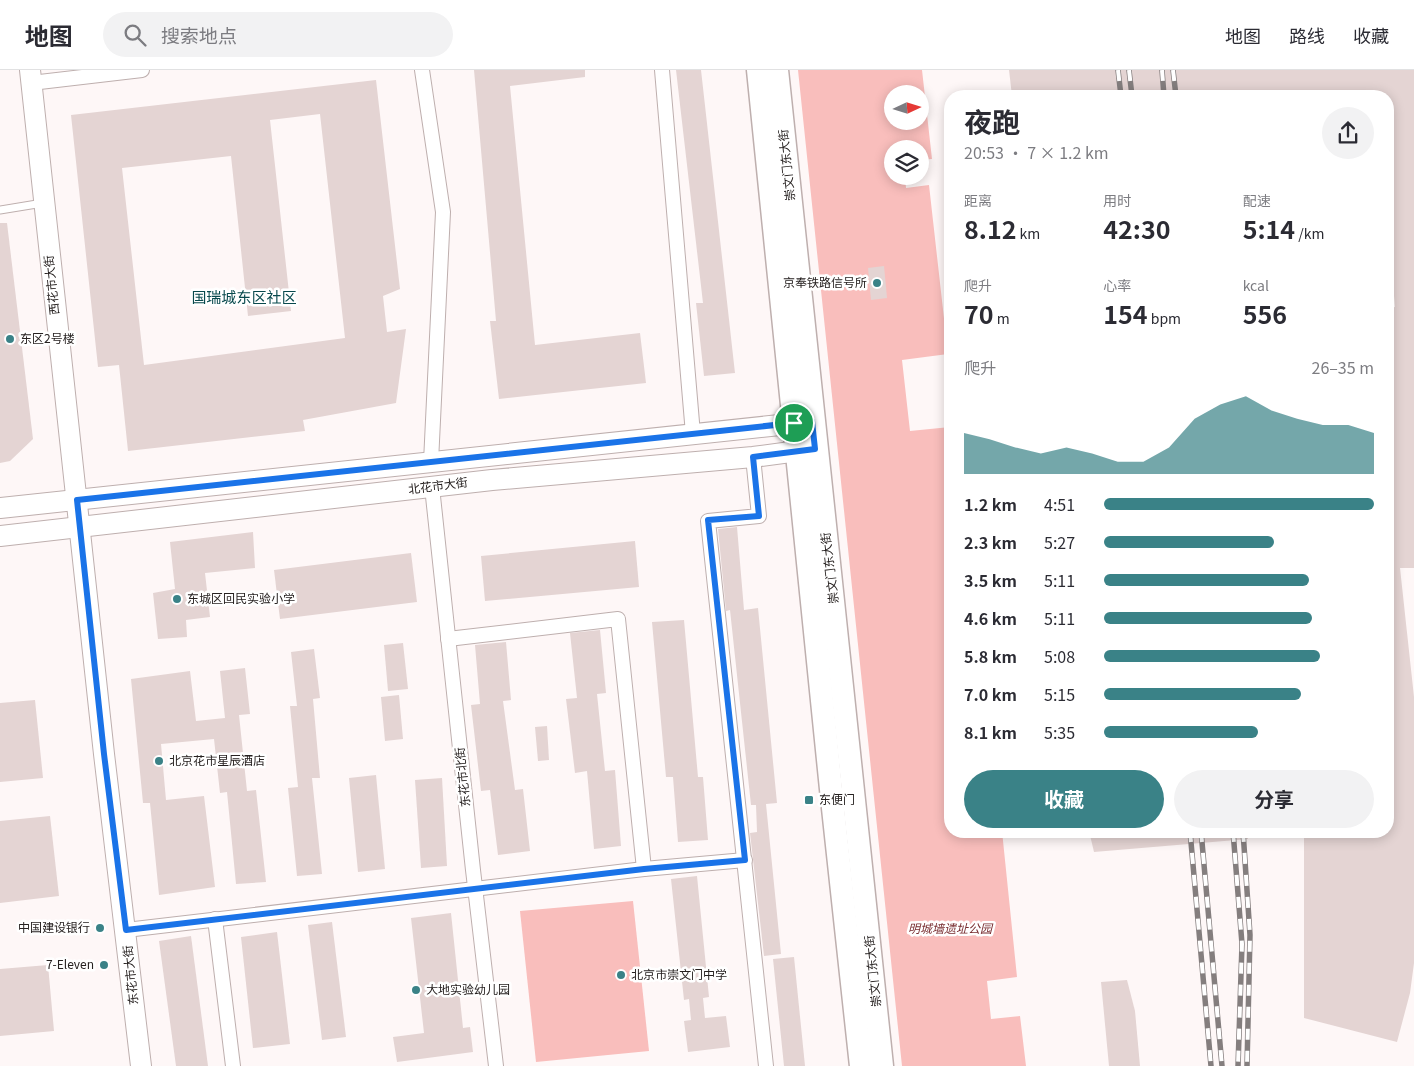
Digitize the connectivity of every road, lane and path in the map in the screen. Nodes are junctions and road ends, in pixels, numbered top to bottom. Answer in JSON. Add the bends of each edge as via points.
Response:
{"nodes":[{"id":1,"x":142,"y":70,"type":"edge"},
{"id":2,"x":422,"y":70,"type":"edge"},
{"id":3,"x":662,"y":70,"type":"edge"},
{"id":4,"x":758,"y":70,"type":"edge"},
{"id":5,"x":777,"y":70,"type":"edge"},
{"id":6,"x":31,"y":76,"type":"edge"},
{"id":7,"x":43,"y":203,"type":"junction"},
{"id":8,"x":0,"y":210,"type":"edge"},
{"id":9,"x":803,"y":422,"type":"junction"},
{"id":10,"x":693,"y":434,"type":"junction"},
{"id":11,"x":806,"y":450,"type":"junction"},
{"id":12,"x":753,"y":457,"type":"junction"},
{"id":13,"x":431,"y":462,"type":"junction"},
{"id":14,"x":432,"y":487,"type":"junction"},
{"id":15,"x":77,"y":500,"type":"junction"},
{"id":16,"x":0,"y":508,"type":"edge"},
{"id":17,"x":79,"y":526,"type":"junction"},
{"id":18,"x":0,"y":536,"type":"edge"},
{"id":19,"x":448,"y":639,"type":"junction"},
{"id":20,"x":745,"y":860,"type":"junction"},
{"id":21,"x":644,"y":869,"type":"junction"},
{"id":22,"x":475,"y":889,"type":"junction"},
{"id":23,"x":215,"y":919,"type":"junction"},
{"id":24,"x":126,"y":930,"type":"junction"},
{"id":25,"x":135,"y":1065,"type":"edge"},
{"id":26,"x":233,"y":1066,"type":"edge"},
{"id":27,"x":496,"y":1066,"type":"edge"},
{"id":28,"x":766,"y":1066,"type":"edge"},
{"id":29,"x":862,"y":1066,"type":"edge"},
{"id":30,"x":882,"y":1066,"type":"edge"}],
"edges":[{"from":1,"to":6,"type":"street"},
{"from":2,"to":13,"type":"street","via":[[443,212]]},
{"from":3,"to":10,"type":"street"},
{"from":4,"to":9,"type":"main road","name":"崇文门东大街"},
{"from":5,"to":9,"type":"main road","name":"崇文门东大街"},
{"from":6,"to":7,"type":"main road","name":"西花市大街"},
{"from":7,"to":8,"type":"lane"},
{"from":7,"to":15,"type":"main road","name":"西花市大街"},
{"from":9,"to":10,"type":"main road","name":"北花市大街"},
{"from":9,"to":11,"type":"main road"},
{"from":10,"to":13,"type":"main road","name":"北花市大街"},
{"from":11,"to":12,"type":"main road","name":"北花市大街"},
{"from":11,"to":29,"type":"main road","name":"崇文门东大街","via":[[833,809]]},
{"from":11,"to":30,"type":"main road","name":"崇文门东大街","via":[[835,617]]},
{"from":12,"to":14,"type":"main road","name":"北花市大街"},
{"from":12,"to":20,"type":"street","via":[[759,516],[708,520]]},
{"from":13,"to":15,"type":"main road","name":"北花市大街"},
{"from":14,"to":17,"type":"main road","name":"北花市大街"},
{"from":14,"to":19,"type":"street","name":"东花市北街"},
{"from":15,"to":16,"type":"main road","name":"北花市大街"},
{"from":15,"to":17,"type":"main road","name":"西花市大街"},
{"from":17,"to":18,"type":"main road","name":"北花市大街"},
{"from":17,"to":24,"type":"main road","name":"东花市大街"},
{"from":19,"to":21,"type":"street","via":[[618,619]]},
{"from":19,"to":22,"type":"street","name":"东花市北街"},
{"from":20,"to":21,"type":"street"},
{"from":20,"to":28,"type":"street"},
{"from":21,"to":22,"type":"street"},
{"from":22,"to":23,"type":"street"},
{"from":22,"to":27,"type":"street","name":"东花市北街"},
{"from":23,"to":24,"type":"street"},
{"from":23,"to":26,"type":"street"},
{"from":24,"to":25,"type":"main road","name":"东花市大街"}]}
